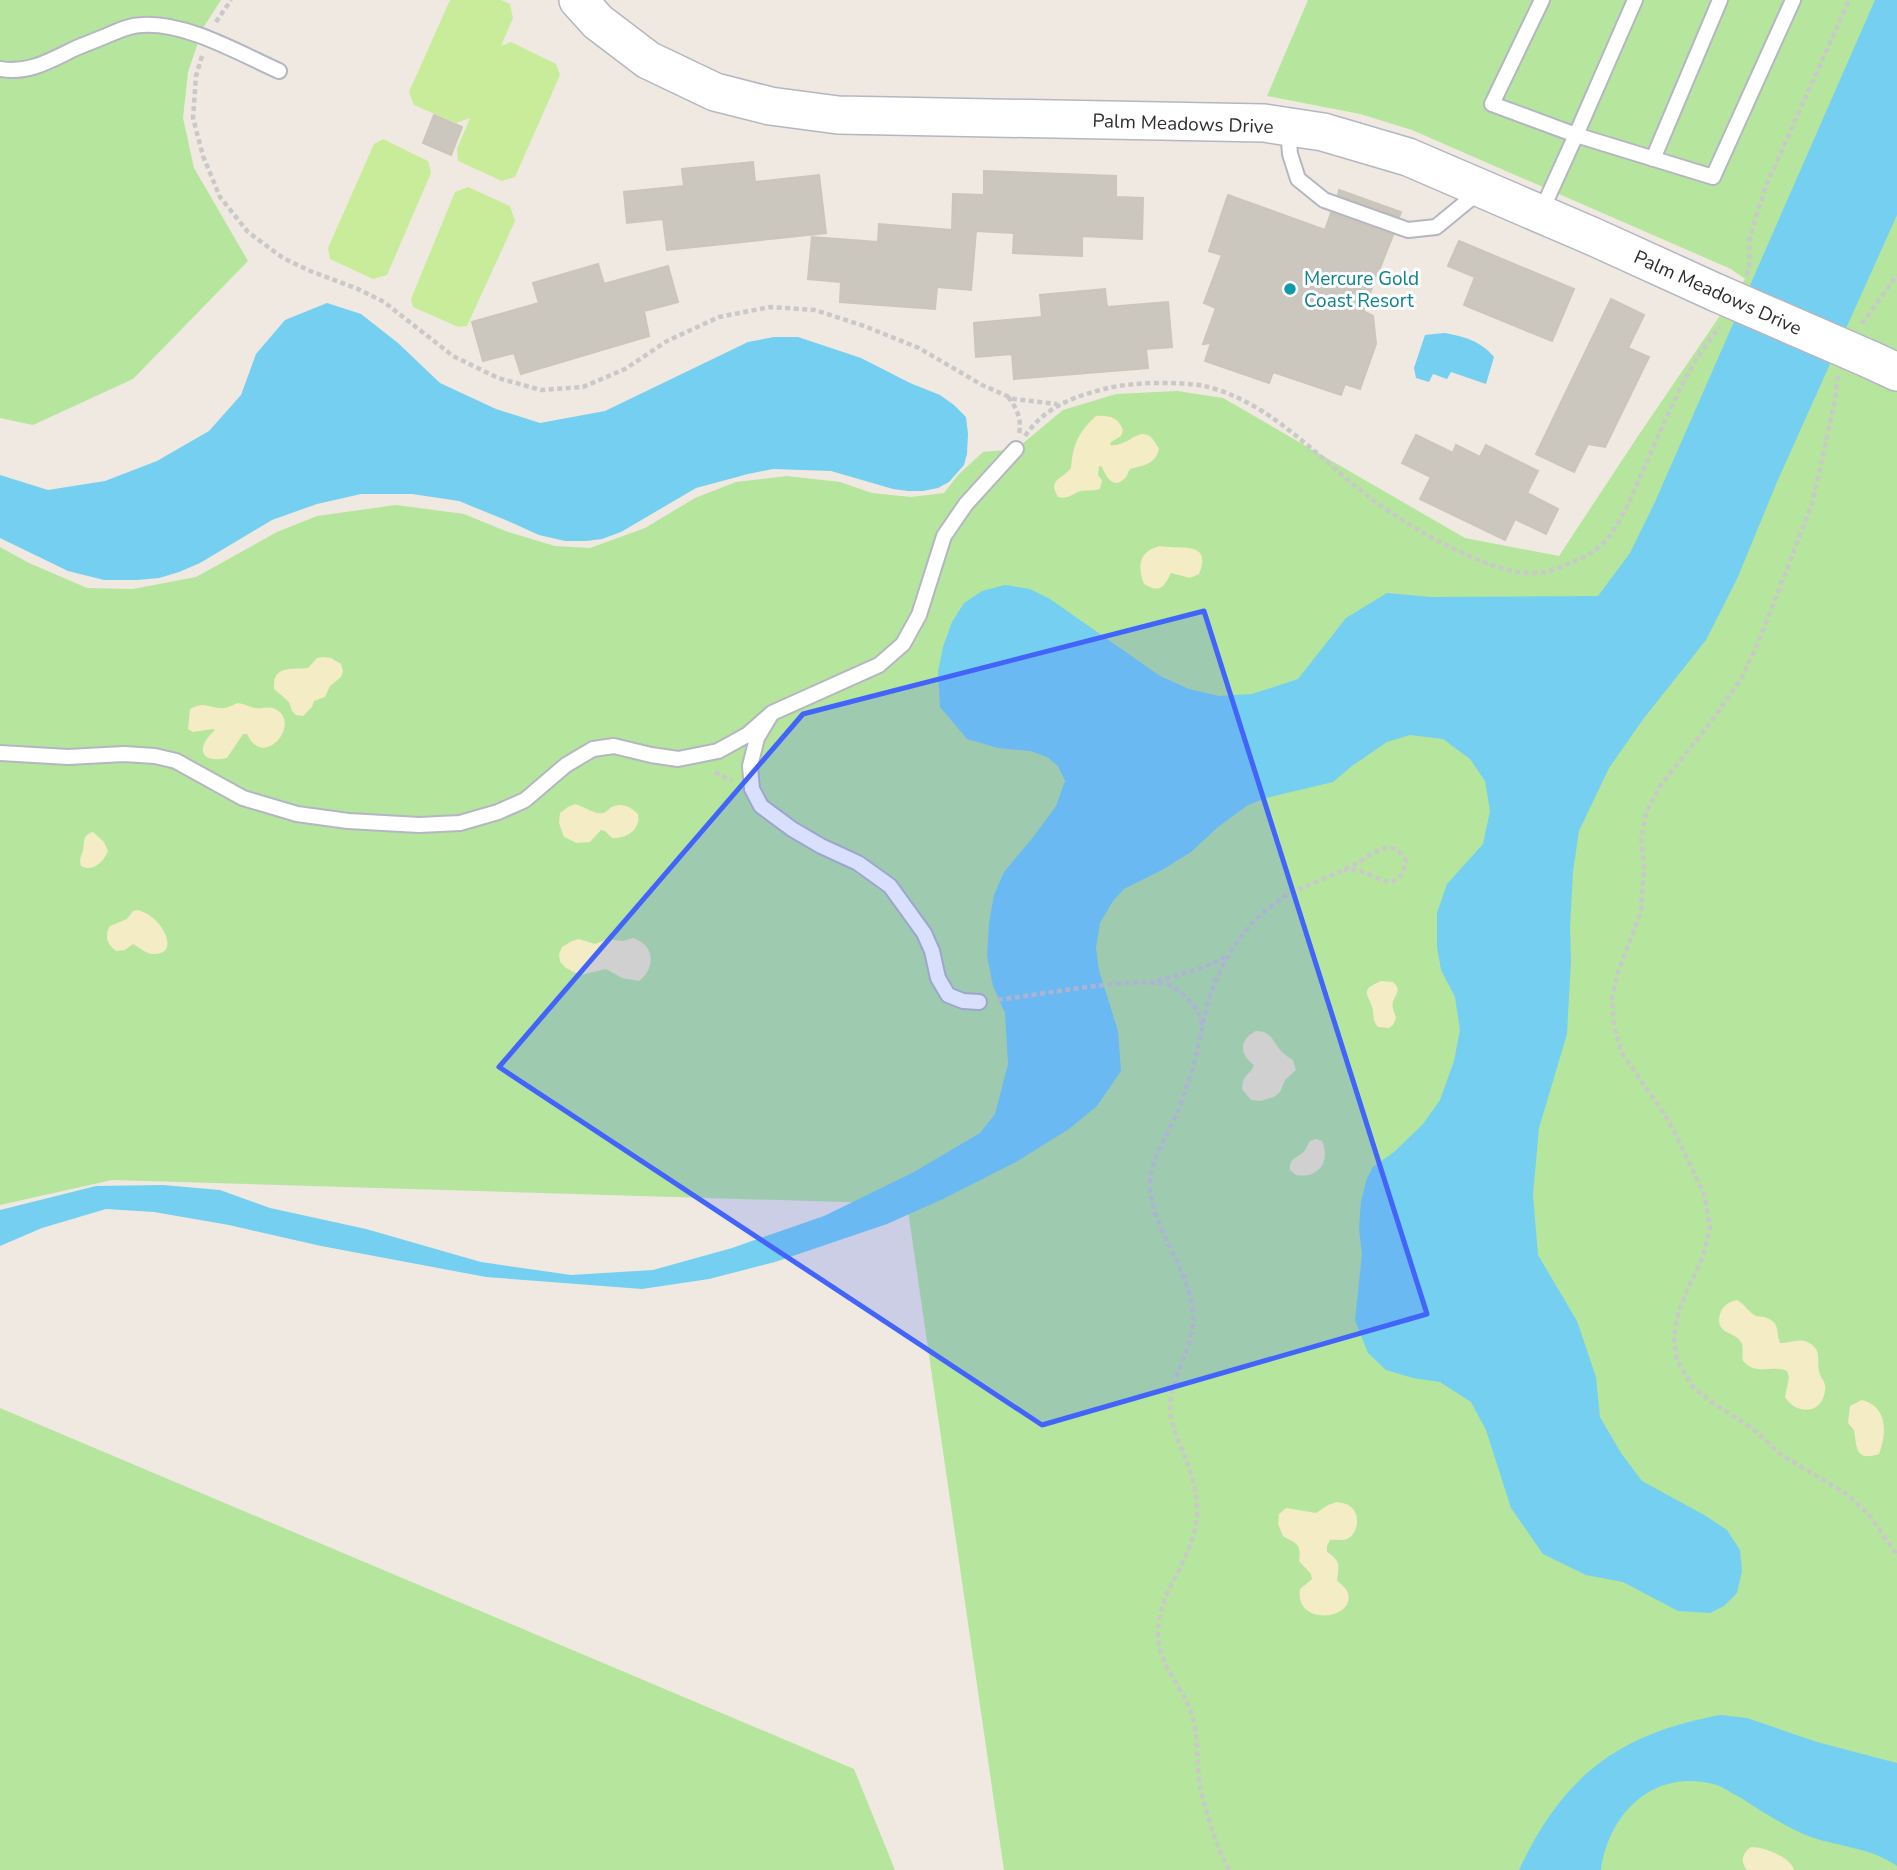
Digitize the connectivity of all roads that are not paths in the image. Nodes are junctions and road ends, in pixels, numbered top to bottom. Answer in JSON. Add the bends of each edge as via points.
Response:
{"nodes":[{"id":1,"x":578,"y":0,"type":"edge"},
{"id":2,"x":1542,"y":0,"type":"edge"},
{"id":3,"x":1635,"y":0,"type":"edge"},
{"id":4,"x":1720,"y":0,"type":"edge"},
{"id":5,"x":1793,"y":0,"type":"edge"},
{"id":6,"x":0,"y":69,"type":"edge"},
{"id":7,"x":279,"y":71,"type":"dead end"},
{"id":8,"x":1288,"y":127,"type":"junction"},
{"id":9,"x":1576,"y":135,"type":"junction"},
{"id":10,"x":1653,"y":159,"type":"junction"},
{"id":11,"x":1482,"y":189,"type":"junction"},
{"id":12,"x":1541,"y":214,"type":"junction"},
{"id":13,"x":1866,"y":357,"type":"edge"},
{"id":14,"x":1016,"y":449,"type":"road end"},
{"id":15,"x":772,"y":712,"type":"junction"},
{"id":16,"x":0,"y":752,"type":"edge"},
{"id":17,"x":979,"y":1002,"type":"road end"}],
"edges":[{"from":1,"to":8,"type":"street","name":"Palm Meadows Drive","via":[[648,61],[715,92],[770,106],[838,115]]},
{"from":2,"to":9,"type":"lane","via":[[1492,104]]},
{"from":3,"to":9,"type":"lane"},
{"from":4,"to":10,"type":"lane"},
{"from":5,"to":10,"type":"lane","via":[[1713,177]]},
{"from":6,"to":7,"type":"lane","via":[[44,65],[127,27],[158,25],[208,39]]},
{"from":8,"to":11,"type":"street","name":"Palm Meadows Drive","via":[[1323,132],[1408,158]]},
{"from":8,"to":11,"type":"lane","via":[[1298,179],[1324,200],[1408,230],[1436,227]]},
{"from":9,"to":10,"type":"lane"},
{"from":9,"to":12,"type":"lane"},
{"from":11,"to":12,"type":"street","name":"Palm Meadows Drive"},
{"from":12,"to":13,"type":"street","name":"Palm Meadows Drive","bridge":true},
{"from":14,"to":15,"type":"lane","via":[[944,536],[919,615],[904,644],[879,665]]},
{"from":15,"to":16,"type":"lane","via":[[747,736],[718,751],[678,759],[614,746],[593,749],[525,800],[460,823],[419,825],[297,814],[243,798],[176,761],[155,755],[68,757]]},
{"from":15,"to":17,"type":"lane","via":[[757,738],[750,766],[752,789],[761,806],[890,887],[924,933],[948,995]]}]}
